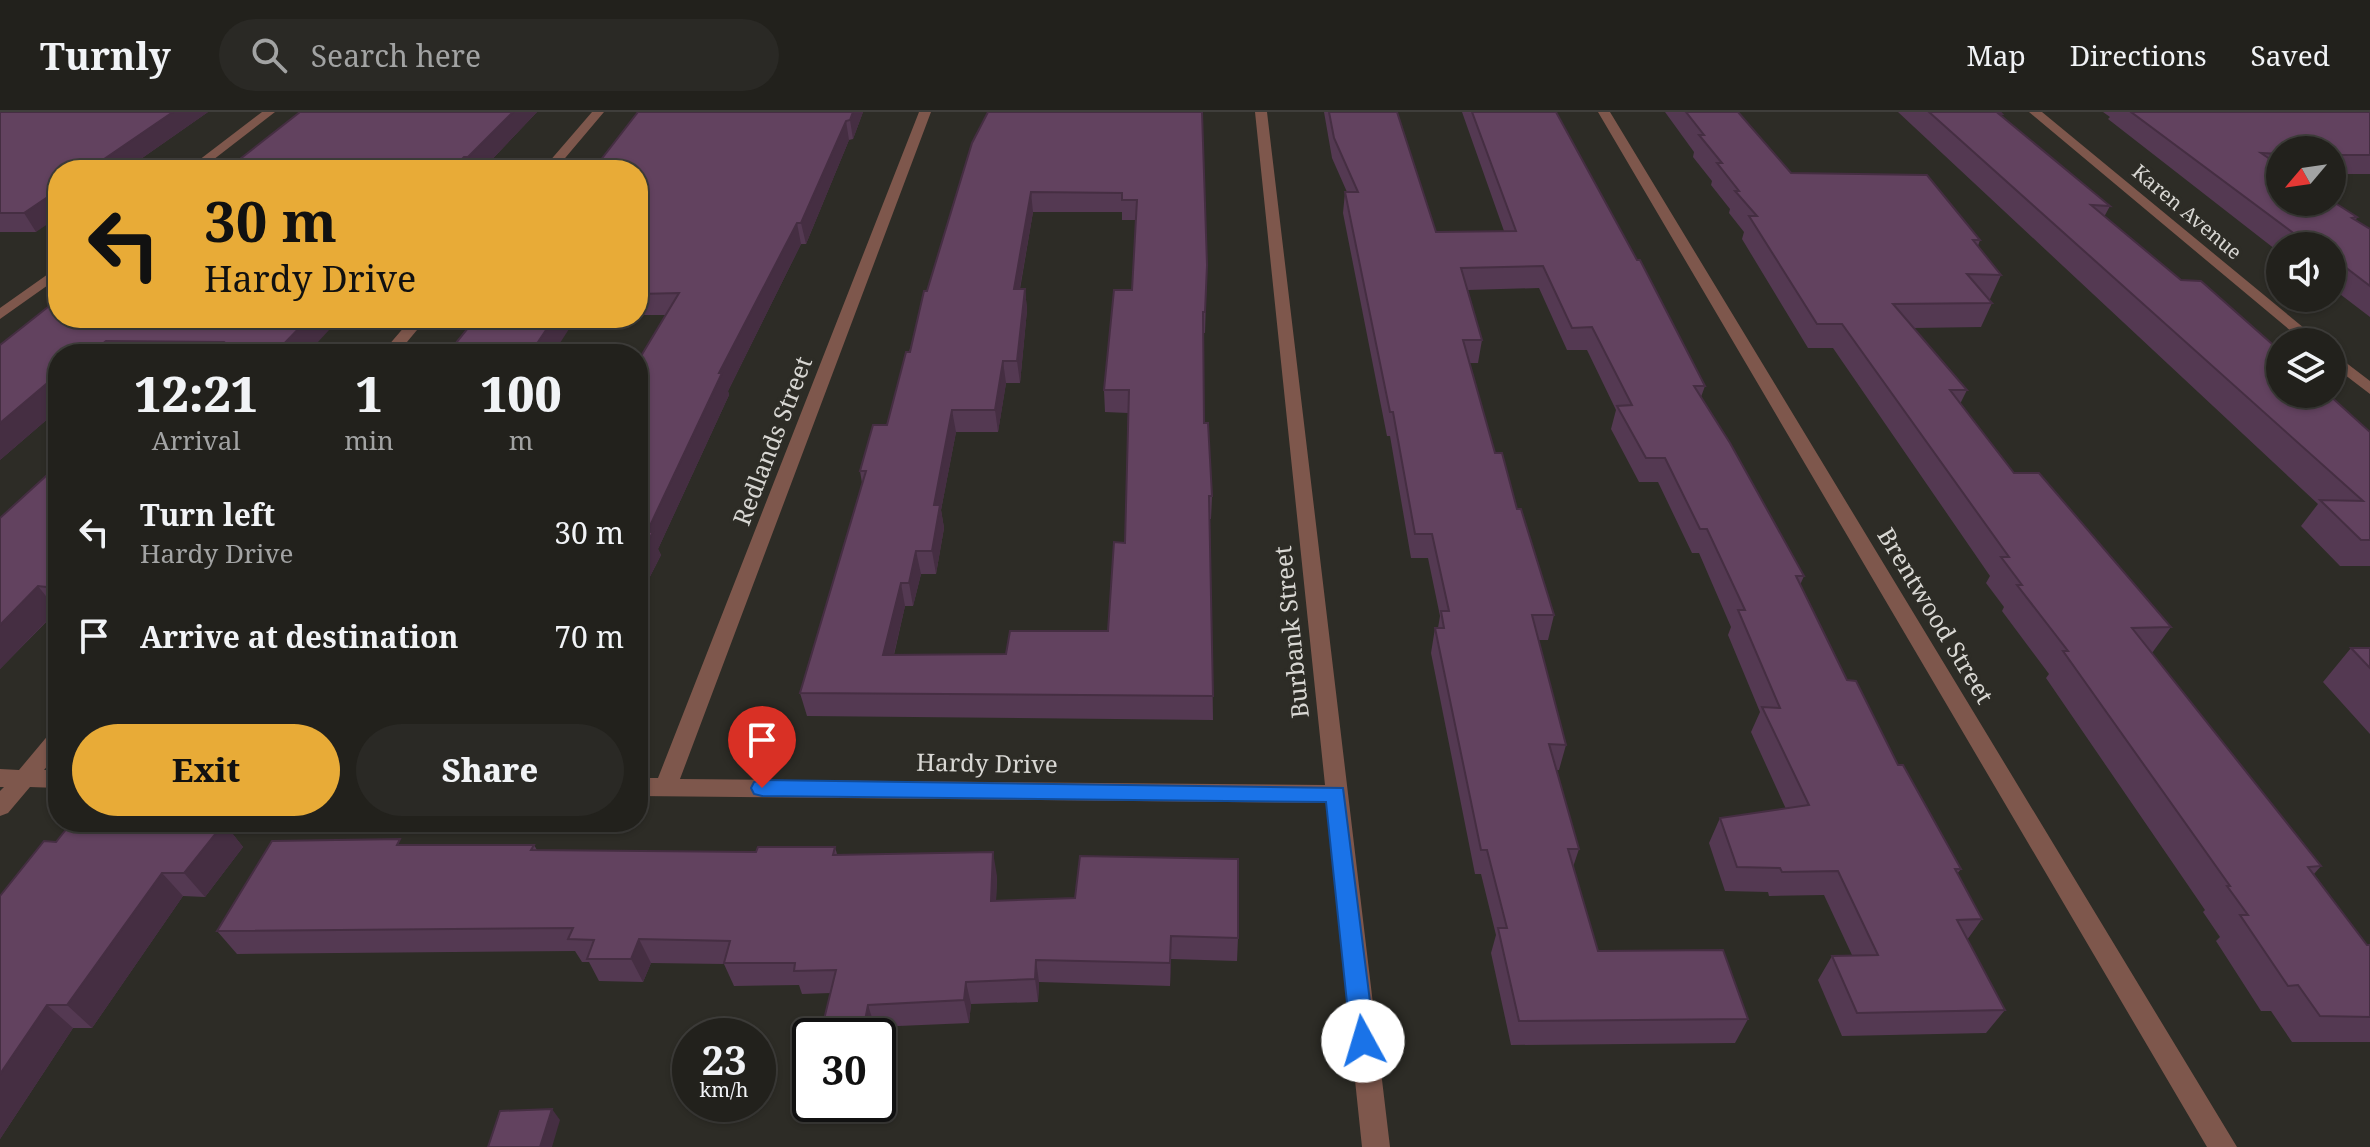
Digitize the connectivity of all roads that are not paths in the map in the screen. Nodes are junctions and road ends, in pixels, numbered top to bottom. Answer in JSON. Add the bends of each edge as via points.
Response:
{"nodes":[{"id":1,"x":269,"y":112,"type":"edge"},
{"id":2,"x":598,"y":112,"type":"edge"},
{"id":3,"x":925,"y":112,"type":"edge"},
{"id":4,"x":1261,"y":112,"type":"edge"},
{"id":5,"x":1604,"y":112,"type":"edge"},
{"id":6,"x":2035,"y":112,"type":"edge"},
{"id":7,"x":205,"y":160,"type":"edge"},
{"id":8,"x":557,"y":160,"type":"edge"},
{"id":9,"x":48,"y":279,"type":"edge"},
{"id":10,"x":0,"y":315,"type":"edge"},
{"id":11,"x":411,"y":328,"type":"edge"},
{"id":12,"x":2296,"y":328,"type":"edge"},
{"id":13,"x":398,"y":344,"type":"edge"},
{"id":14,"x":2346,"y":369,"type":"edge"},
{"id":15,"x":2370,"y":389,"type":"edge"},
{"id":16,"x":48,"y":750,"type":"edge"},
{"id":17,"x":0,"y":778,"type":"edge"},
{"id":18,"x":24,"y":778,"type":"junction"},
{"id":19,"x":48,"y":779,"type":"edge"},
{"id":20,"x":648,"y":787,"type":"edge"},
{"id":21,"x":666,"y":787,"type":"junction"},
{"id":22,"x":1336,"y":794,"type":"junction"},
{"id":23,"x":0,"y":807,"type":"edge"},
{"id":24,"x":1376,"y":1147,"type":"edge"},
{"id":25,"x":2223,"y":1147,"type":"edge"}],
"edges":[{"from":1,"to":7,"type":"street"},
{"from":2,"to":8,"type":"street"},
{"from":3,"to":21,"type":"street","name":"Redlands Street"},
{"from":4,"to":22,"type":"street","name":"Burbank Street"},
{"from":5,"to":25,"type":"street","name":"Brentwood Street"},
{"from":6,"to":12,"type":"street","name":"Karen Avenue"},
{"from":9,"to":10,"type":"street"},
{"from":11,"to":13,"type":"street"},
{"from":14,"to":15,"type":"street"},
{"from":16,"to":18,"type":"street"},
{"from":17,"to":18,"type":"street"},
{"from":18,"to":19,"type":"street"},
{"from":18,"to":23,"type":"street"},
{"from":20,"to":21,"type":"street","name":"Hardy Drive"},
{"from":21,"to":22,"type":"street","name":"Hardy Drive"},
{"from":22,"to":24,"type":"street","name":"Burbank Street"}]}
